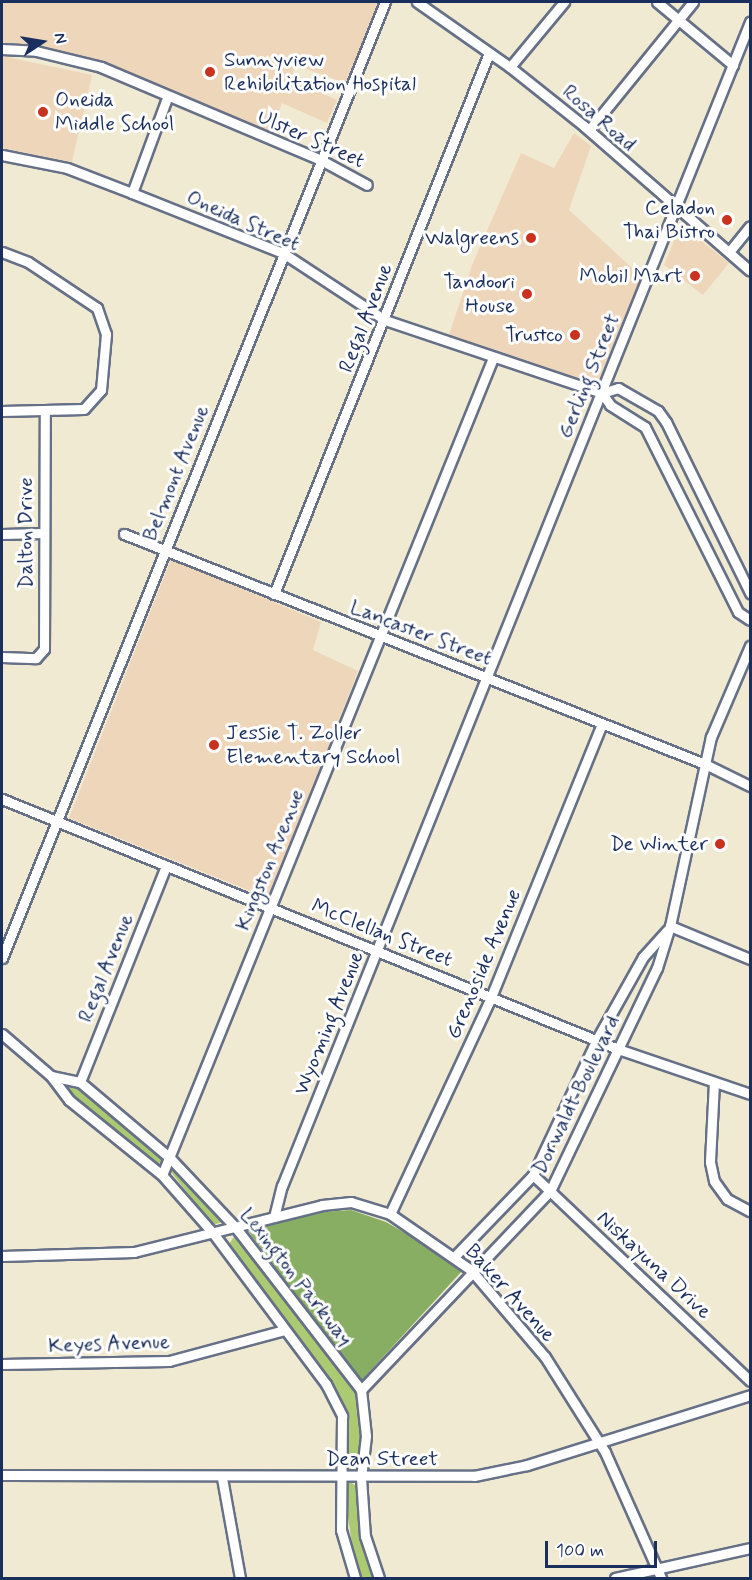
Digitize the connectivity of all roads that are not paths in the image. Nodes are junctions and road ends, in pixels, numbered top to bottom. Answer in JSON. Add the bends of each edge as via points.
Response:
{"nodes":[{"id":1,"x":385,"y":2,"type":"edge"},
{"id":2,"x":417,"y":2,"type":"edge"},
{"id":3,"x":564,"y":2,"type":"edge"},
{"id":4,"x":657,"y":2,"type":"edge"},
{"id":5,"x":693,"y":2,"type":"edge"},
{"id":6,"x":678,"y":19,"type":"junction"},
{"id":7,"x":750,"y":22,"type":"edge"},
{"id":8,"x":2,"y":49,"type":"edge"},
{"id":9,"x":489,"y":53,"type":"junction"},
{"id":10,"x":733,"y":65,"type":"junction"},
{"id":11,"x":510,"y":66,"type":"junction"},
{"id":12,"x":167,"y":98,"type":"junction"},
{"id":13,"x":589,"y":130,"type":"junction"},
{"id":14,"x":2,"y":155,"type":"edge"},
{"id":15,"x":321,"y":160,"type":"junction"},
{"id":16,"x":367,"y":185,"type":"dead end"},
{"id":17,"x":132,"y":193,"type":"junction"},
{"id":18,"x":675,"y":209,"type":"junction"},
{"id":19,"x":750,"y":226,"type":"edge"},
{"id":20,"x":2,"y":252,"type":"edge"},
{"id":21,"x":729,"y":252,"type":"junction"},
{"id":22,"x":283,"y":253,"type":"junction"},
{"id":23,"x":750,"y":271,"type":"edge"},
{"id":24,"x":386,"y":320,"type":"junction"},
{"id":25,"x":493,"y":357,"type":"junction"},
{"id":26,"x":602,"y":393,"type":"junction"},
{"id":27,"x":2,"y":411,"type":"edge"},
{"id":28,"x":45,"y":412,"type":"junction"},
{"id":29,"x":43,"y":533,"type":"junction"},
{"id":30,"x":2,"y":534,"type":"edge"},
{"id":31,"x":124,"y":534,"type":"dead end"},
{"id":32,"x":166,"y":549,"type":"junction"},
{"id":33,"x":750,"y":593,"type":"edge"},
{"id":34,"x":274,"y":594,"type":"junction"},
{"id":35,"x":750,"y":620,"type":"edge"},
{"id":36,"x":379,"y":636,"type":"junction"},
{"id":37,"x":750,"y":646,"type":"edge"},
{"id":38,"x":2,"y":657,"type":"edge"},
{"id":39,"x":487,"y":677,"type":"junction"},
{"id":40,"x":602,"y":724,"type":"junction"},
{"id":41,"x":705,"y":764,"type":"junction"},
{"id":42,"x":750,"y":786,"type":"edge"},
{"id":43,"x":2,"y":799,"type":"edge"},
{"id":44,"x":57,"y":821,"type":"junction"},
{"id":45,"x":166,"y":866,"type":"junction"},
{"id":46,"x":270,"y":907,"type":"junction"},
{"id":47,"x":670,"y":926,"type":"junction"},
{"id":48,"x":378,"y":950,"type":"junction"},
{"id":49,"x":2,"y":958,"type":"edge"},
{"id":50,"x":750,"y":959,"type":"edge"},
{"id":51,"x":491,"y":997,"type":"junction"},
{"id":52,"x":2,"y":1034,"type":"edge"},
{"id":53,"x":597,"y":1039,"type":"junction"},
{"id":54,"x":618,"y":1048,"type":"junction"},
{"id":55,"x":51,"y":1076,"type":"junction"},
{"id":56,"x":80,"y":1082,"type":"junction"},
{"id":57,"x":714,"y":1082,"type":"junction"},
{"id":58,"x":750,"y":1094,"type":"edge"},
{"id":59,"x":171,"y":1159,"type":"junction"},
{"id":60,"x":162,"y":1175,"type":"junction"},
{"id":61,"x":533,"y":1175,"type":"junction"},
{"id":62,"x":550,"y":1191,"type":"junction"},
{"id":63,"x":750,"y":1210,"type":"edge"},
{"id":64,"x":390,"y":1214,"type":"junction"},
{"id":65,"x":274,"y":1216,"type":"junction"},
{"id":66,"x":236,"y":1228,"type":"junction"},
{"id":67,"x":213,"y":1233,"type":"junction"},
{"id":68,"x":2,"y":1256,"type":"edge"},
{"id":69,"x":455,"y":1256,"type":"junction"},
{"id":70,"x":471,"y":1270,"type":"junction"},
{"id":71,"x":285,"y":1330,"type":"junction"},
{"id":72,"x":2,"y":1364,"type":"edge"},
{"id":73,"x":750,"y":1381,"type":"edge"},
{"id":74,"x":361,"y":1390,"type":"junction"},
{"id":75,"x":750,"y":1395,"type":"edge"},
{"id":76,"x":598,"y":1441,"type":"junction"},
{"id":77,"x":2,"y":1475,"type":"edge"},
{"id":78,"x":222,"y":1478,"type":"junction"},
{"id":79,"x":339,"y":1478,"type":"junction"},
{"id":80,"x":361,"y":1478,"type":"junction"},
{"id":81,"x":750,"y":1548,"type":"edge"},
{"id":82,"x":658,"y":1568,"type":"junction"},
{"id":83,"x":240,"y":1578,"type":"edge"},
{"id":84,"x":355,"y":1578,"type":"edge"},
{"id":85,"x":379,"y":1578,"type":"edge"},
{"id":86,"x":615,"y":1578,"type":"edge"},
{"id":87,"x":661,"y":1578,"type":"edge"}],
"edges":[{"from":1,"to":15,"type":"street","name":"Belmont Avenue"},
{"from":2,"to":9,"type":"street","name":"Rosa Road"},
{"from":3,"to":11,"type":"street"},
{"from":4,"to":6,"type":"street"},
{"from":5,"to":6,"type":"street"},
{"from":6,"to":10,"type":"street"},
{"from":6,"to":13,"type":"street"},
{"from":7,"to":10,"type":"street","name":"Gerling Street"},
{"from":8,"to":12,"type":"street","name":"Ulster Street","via":[[36,51],[101,67]]},
{"from":9,"to":11,"type":"street","name":"Rosa Road"},
{"from":9,"to":24,"type":"street","name":"Regal Avenue"},
{"from":10,"to":18,"type":"street","name":"Gerling Street"},
{"from":11,"to":13,"type":"street","name":"Rosa Road"},
{"from":12,"to":15,"type":"street","name":"Ulster Street"},
{"from":12,"to":17,"type":"street"},
{"from":13,"to":18,"type":"street","name":"Rosa Road"},
{"from":14,"to":17,"type":"street","name":"Oneida Street","via":[[67,168]]},
{"from":15,"to":16,"type":"street","name":"Ulster Street"},
{"from":15,"to":22,"type":"street","name":"Belmont Avenue"},
{"from":17,"to":22,"type":"street","name":"Oneida Street"},
{"from":18,"to":21,"type":"street","name":"Rosa Road"},
{"from":18,"to":26,"type":"street","name":"Gerling Street"},
{"from":19,"to":21,"type":"street"},
{"from":20,"to":28,"type":"street","via":[[28,262],[97,308],[106,334],[97,398],[74,411]]},
{"from":21,"to":23,"type":"street","name":"Rosa Road"},
{"from":22,"to":24,"type":"street","name":"Oneida Street"},
{"from":22,"to":32,"type":"street","name":"Belmont Avenue"},
{"from":24,"to":25,"type":"street","name":"Oneida Street"},
{"from":24,"to":34,"type":"street","name":"Regal Avenue"},
{"from":25,"to":26,"type":"street","name":"Oneida Street"},
{"from":25,"to":36,"type":"street","name":"Kingston Avenue"},
{"from":26,"to":33,"type":"street","via":[[618,388],[658,411],[680,447]]},
{"from":26,"to":35,"type":"street","via":[[610,405],[645,427],[738,612]]},
{"from":26,"to":39,"type":"street","name":"Gerling Street"},
{"from":27,"to":28,"type":"street"},
{"from":28,"to":29,"type":"street","name":"Dalton Drive"},
{"from":29,"to":30,"type":"street"},
{"from":29,"to":38,"type":"street","name":"Dalton Drive","via":[[41,654]]},
{"from":31,"to":32,"type":"street","name":"Lancaster Street"},
{"from":32,"to":34,"type":"street","name":"Lancaster Street"},
{"from":32,"to":44,"type":"street","name":"Belmont Avenue"},
{"from":34,"to":36,"type":"street","name":"Lancaster Street"},
{"from":36,"to":39,"type":"street","name":"Lancaster Street"},
{"from":36,"to":46,"type":"street","name":"Kingston Avenue"},
{"from":37,"to":41,"type":"street","name":"Dorwaldt Boulevard","via":[[732,681]]},
{"from":39,"to":40,"type":"street","name":"Lancaster Street"},
{"from":39,"to":48,"type":"street","name":"Wyoming Avenue"},
{"from":40,"to":41,"type":"street","name":"Lancaster Street"},
{"from":40,"to":51,"type":"street","name":"Grenoside Avenue"},
{"from":41,"to":42,"type":"street","name":"Lancaster Street"},
{"from":41,"to":47,"type":"street","name":"Dorwaldt Boulevard"},
{"from":43,"to":44,"type":"street","name":"McClellan Street"},
{"from":44,"to":45,"type":"street","name":"McClellan Street"},
{"from":44,"to":49,"type":"street","name":"Belmont Avenue"},
{"from":45,"to":46,"type":"street","name":"McClellan Street"},
{"from":45,"to":56,"type":"street","name":"Regal Avenue"},
{"from":46,"to":48,"type":"street","name":"McClellan Street"},
{"from":46,"to":59,"type":"street","name":"Kingston Avenue"},
{"from":47,"to":50,"type":"street"},
{"from":47,"to":53,"type":"street","name":"Dorwaldt Boulevard","via":[[643,957]]},
{"from":47,"to":54,"type":"street","name":"Dorwaldt Boulevard","via":[[657,968]]},
{"from":48,"to":51,"type":"street","name":"McClellan Street"},
{"from":48,"to":65,"type":"street","name":"Wyoming Avenue","via":[[282,1186]]},
{"from":51,"to":53,"type":"street","name":"McClellan Street"},
{"from":51,"to":64,"type":"street","name":"Grenoside Avenue"},
{"from":52,"to":55,"type":"street","name":"Lexington Parkway"},
{"from":53,"to":54,"type":"street","name":"McClellan Street"},
{"from":53,"to":61,"type":"street","name":"Dorwaldt Boulevard"},
{"from":54,"to":57,"type":"street","name":"McClellan Street"},
{"from":54,"to":62,"type":"street","name":"Dorwaldt Boulevard"},
{"from":55,"to":56,"type":"street","name":"Lexington Parkway"},
{"from":55,"to":60,"type":"street","name":"Lexington Parkway","via":[[69,1100]]},
{"from":56,"to":59,"type":"street","name":"Lexington Parkway"},
{"from":57,"to":58,"type":"street","name":"McClellan Street"},
{"from":57,"to":63,"type":"street","via":[[710,1162],[714,1181],[728,1199]]},
{"from":59,"to":60,"type":"street","name":"Kingston Avenue"},
{"from":59,"to":66,"type":"street","name":"Lexington Parkway"},
{"from":60,"to":67,"type":"street","name":"Lexington Parkway"},
{"from":61,"to":62,"type":"street","name":"Niskayuna Drive"},
{"from":61,"to":69,"type":"street","name":"Dorwaldt Boulevard"},
{"from":62,"to":70,"type":"street","name":"Dorwaldt Boulevard"},
{"from":62,"to":73,"type":"street","name":"Niskayuna Drive"},
{"from":64,"to":65,"type":"street","name":"Baker Avenue","via":[[351,1202]]},
{"from":64,"to":69,"type":"street","name":"Baker Avenue"},
{"from":65,"to":66,"type":"street","name":"Baker Avenue"},
{"from":66,"to":67,"type":"street","name":"Baker Avenue"},
{"from":66,"to":74,"type":"street","name":"Lexington Parkway"},
{"from":67,"to":68,"type":"street","name":"Baker Avenue","via":[[118,1255]]},
{"from":67,"to":71,"type":"street","name":"Lexington Parkway"},
{"from":69,"to":70,"type":"street","name":"Baker Avenue"},
{"from":70,"to":74,"type":"street","name":"Dorwaldt Boulevard"},
{"from":70,"to":76,"type":"street","name":"Baker Avenue","via":[[545,1358]]},
{"from":71,"to":72,"type":"street","name":"Keyes Avenue","via":[[169,1361]]},
{"from":71,"to":79,"type":"street","name":"Lexington Parkway","via":[[326,1384],[342,1416]]},
{"from":74,"to":80,"type":"street","via":[[366,1436]]},
{"from":75,"to":76,"type":"street","name":"Dean Street"},
{"from":76,"to":80,"type":"street","name":"Dean Street","via":[[527,1465],[474,1476]]},
{"from":76,"to":82,"type":"street","name":"Baker Avenue"},
{"from":77,"to":78,"type":"street","name":"Dean Street"},
{"from":78,"to":79,"type":"street","name":"Dean Street"},
{"from":78,"to":83,"type":"street"},
{"from":79,"to":80,"type":"street","name":"Dean Street"},
{"from":79,"to":84,"type":"street","name":"Lexington Parkway","via":[[341,1530]]},
{"from":80,"to":85,"type":"street","via":[[365,1536]]},
{"from":81,"to":82,"type":"street"},
{"from":82,"to":86,"type":"street"},
{"from":82,"to":87,"type":"street","name":"Baker Avenue"}]}
